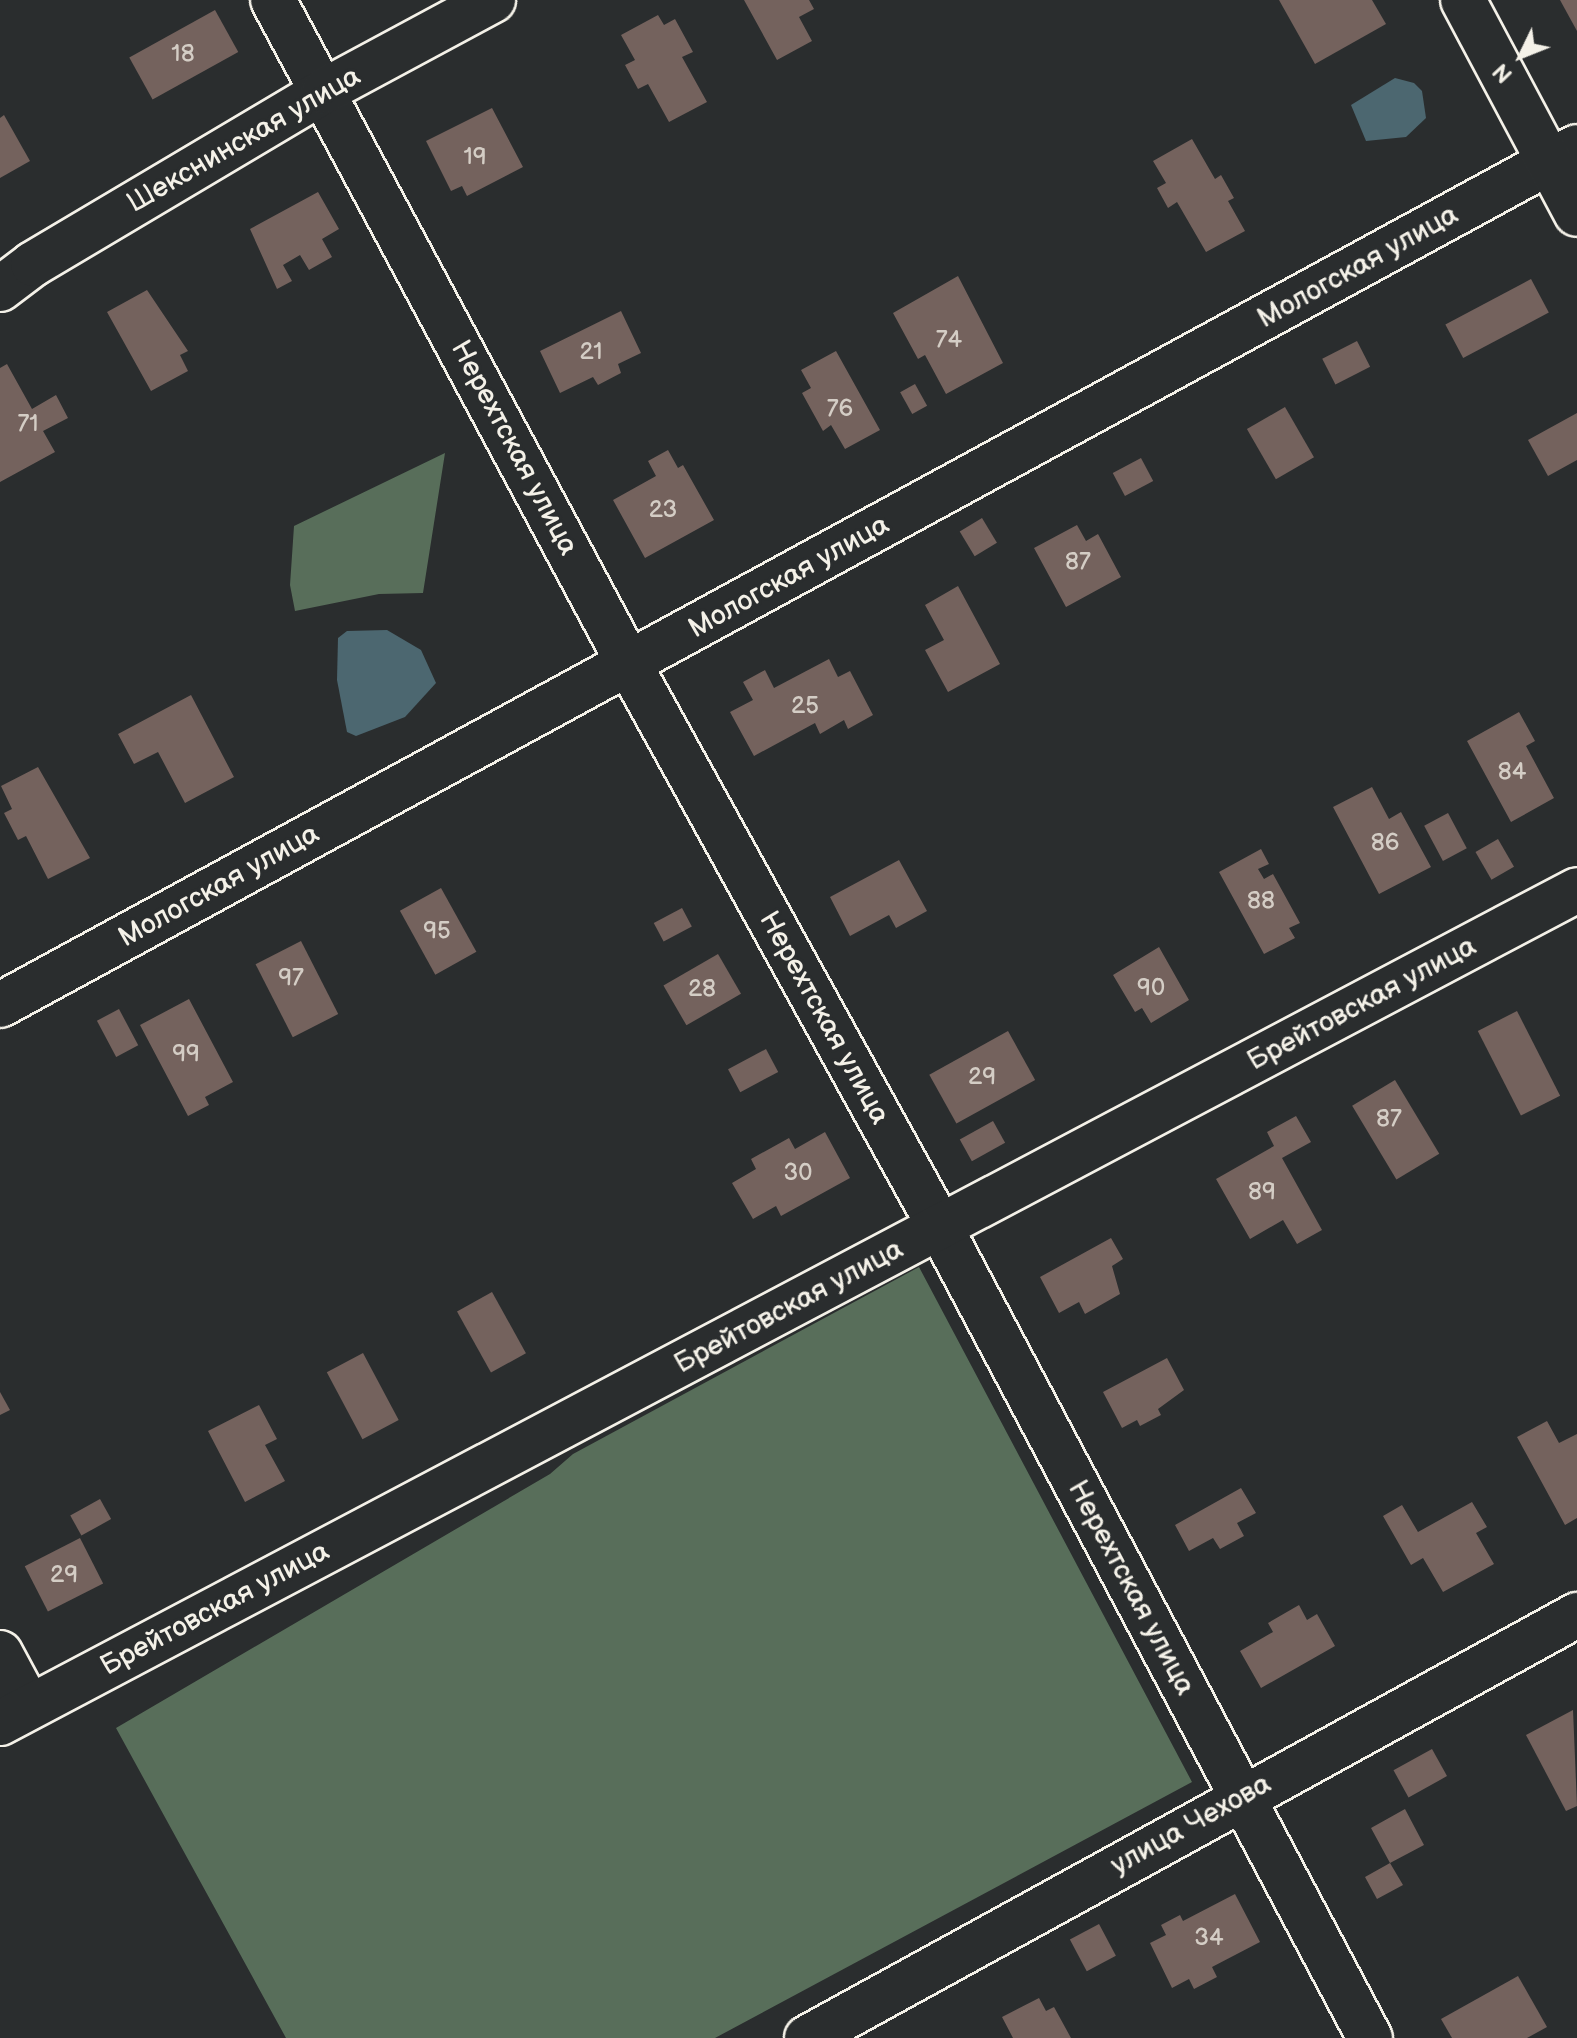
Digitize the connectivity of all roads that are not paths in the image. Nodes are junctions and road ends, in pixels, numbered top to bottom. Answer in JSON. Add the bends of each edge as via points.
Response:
{"nodes":[{"id":1,"x":273,"y":0,"type":"edge"},
{"id":2,"x":493,"y":0,"type":"edge"},
{"id":3,"x":1463,"y":0,"type":"edge"},
{"id":4,"x":324,"y":91,"type":"junction"},
{"id":5,"x":1563,"y":155,"type":"edge"},
{"id":6,"x":1577,"y":214,"type":"edge"},
{"id":7,"x":0,"y":289,"type":"edge"},
{"id":8,"x":629,"y":664,"type":"junction"},
{"id":9,"x":1577,"y":890,"type":"edge"},
{"id":10,"x":0,"y":1005,"type":"edge"},
{"id":11,"x":940,"y":1227,"type":"junction"},
{"id":12,"x":1577,"y":1615,"type":"edge"},
{"id":13,"x":0,"y":1653,"type":"edge"},
{"id":14,"x":14,"y":1715,"type":"edge"},
{"id":15,"x":1242,"y":1797,"type":"junction"},
{"id":16,"x":807,"y":2038,"type":"edge"},
{"id":17,"x":1370,"y":2038,"type":"edge"}],
"edges":[{"from":1,"to":4,"type":"street","name":"Нерехтская улица"},
{"from":2,"to":4,"type":"street","name":"Шекснинская улица"},
{"from":3,"to":5,"type":"street"},
{"from":4,"to":7,"type":"street","name":"Шекснинская улица","via":[[33,264]]},
{"from":4,"to":8,"type":"street","name":"Нерехтская улица"},
{"from":5,"to":6,"type":"street"},
{"from":5,"to":8,"type":"street","name":"Мологская улица"},
{"from":8,"to":10,"type":"street","name":"Мологская улица"},
{"from":8,"to":11,"type":"street","name":"Нерехтская улица"},
{"from":9,"to":11,"type":"street","name":"Брейтовская улица"},
{"from":11,"to":14,"type":"street","name":"Брейтовская улица"},
{"from":11,"to":15,"type":"street","name":"Нерехтская улица"},
{"from":12,"to":15,"type":"street","name":"улица Чехова"},
{"from":13,"to":14,"type":"street"},
{"from":15,"to":16,"type":"street","name":"улица Чехова"},
{"from":15,"to":17,"type":"street","name":"Нерехтская улица"}]}
